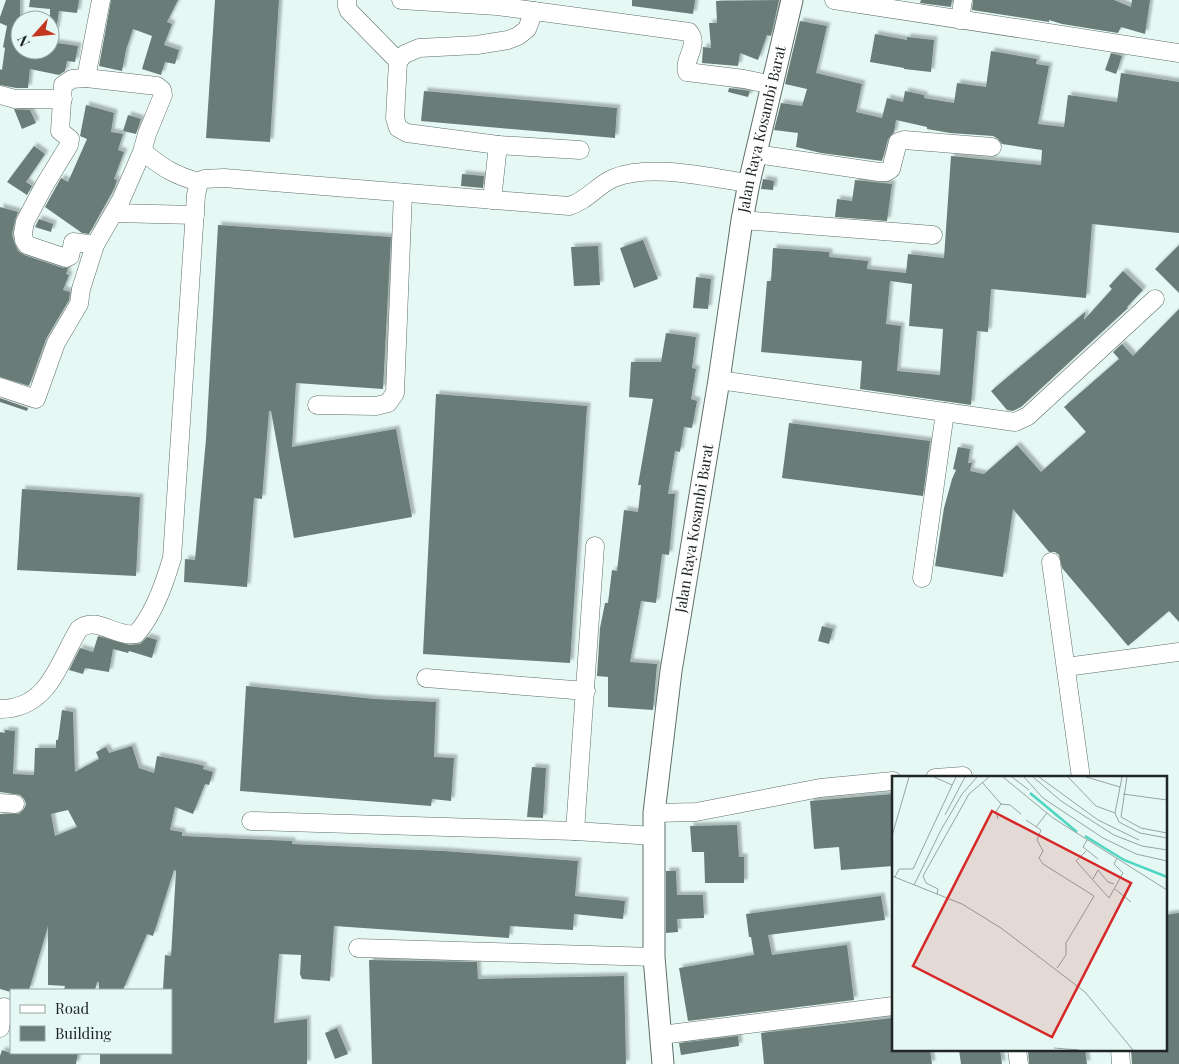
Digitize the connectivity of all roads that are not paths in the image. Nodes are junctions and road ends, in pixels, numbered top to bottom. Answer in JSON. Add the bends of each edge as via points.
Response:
{"nodes":[{"id":1,"x":101,"y":0,"type":"edge"},
{"id":2,"x":347,"y":0,"type":"edge"},
{"id":3,"x":401,"y":0,"type":"edge"},
{"id":4,"x":792,"y":0,"type":"edge"},
{"id":5,"x":834,"y":0,"type":"edge"},
{"id":6,"x":963,"y":0,"type":"edge"},
{"id":7,"x":497,"y":3,"type":"edge"},
{"id":8,"x":534,"y":11,"type":"junction"},
{"id":9,"x":960,"y":20,"type":"junction"},
{"id":10,"x":1179,"y":53,"type":"edge"},
{"id":11,"x":398,"y":61,"type":"junction"},
{"id":12,"x":86,"y":78,"type":"junction"},
{"id":13,"x":772,"y":85,"type":"junction"},
{"id":14,"x":0,"y":95,"type":"edge"},
{"id":15,"x":63,"y":99,"type":"junction"},
{"id":16,"x":498,"y":145,"type":"junction"},
{"id":17,"x":992,"y":148,"type":"dead end"},
{"id":18,"x":580,"y":150,"type":"dead end"},
{"id":19,"x":146,"y":154,"type":"dead end"},
{"id":20,"x":756,"y":154,"type":"junction"},
{"id":21,"x":199,"y":182,"type":"junction"},
{"id":22,"x":749,"y":183,"type":"junction"},
{"id":23,"x":404,"y":193,"type":"junction"},
{"id":24,"x":492,"y":200,"type":"junction"},
{"id":25,"x":114,"y":213,"type":"junction"},
{"id":26,"x":194,"y":215,"type":"junction"},
{"id":27,"x":742,"y":220,"type":"junction"},
{"id":28,"x":933,"y":234,"type":"dead end"},
{"id":29,"x":95,"y":245,"type":"junction"},
{"id":30,"x":1156,"y":299,"type":"dead end"},
{"id":31,"x":719,"y":380,"type":"junction"},
{"id":32,"x":0,"y":387,"type":"edge"},
{"id":33,"x":317,"y":405,"type":"dead end"},
{"id":34,"x":945,"y":412,"type":"junction"},
{"id":35,"x":595,"y":546,"type":"dead end"},
{"id":36,"x":1051,"y":562,"type":"dead end"},
{"id":37,"x":922,"y":578,"type":"dead end"},
{"id":38,"x":1179,"y":652,"type":"edge"},
{"id":39,"x":1066,"y":667,"type":"junction"},
{"id":40,"x":426,"y":678,"type":"dead end"},
{"id":41,"x":586,"y":691,"type":"junction"},
{"id":42,"x":0,"y":709,"type":"edge"},
{"id":43,"x":1081,"y":776,"type":"edge"},
{"id":44,"x":892,"y":781,"type":"edge"},
{"id":45,"x":654,"y":814,"type":"junction"},
{"id":46,"x":251,"y":821,"type":"dead end"},
{"id":47,"x":574,"y":831,"type":"junction"},
{"id":48,"x":654,"y":836,"type":"junction"},
{"id":49,"x":358,"y":948,"type":"dead end"},
{"id":50,"x":654,"y":957,"type":"junction"},
{"id":51,"x":892,"y":1006,"type":"edge"},
{"id":52,"x":5,"y":1007,"type":"edge"},
{"id":53,"x":0,"y":1028,"type":"edge"},
{"id":54,"x":661,"y":1035,"type":"junction"},
{"id":55,"x":663,"y":1064,"type":"edge"}],
"edges":[{"from":1,"to":12,"type":"street"},
{"from":2,"to":11,"type":"street","via":[[349,11]]},
{"from":3,"to":7,"type":"street"},
{"from":4,"to":13,"type":"main road","name":"Jalan Raya Kosambi Barat"},
{"from":5,"to":9,"type":"street"},
{"from":6,"to":9,"type":"street"},
{"from":7,"to":8,"type":"street"},
{"from":8,"to":11,"type":"street","via":[[528,29],[508,40],[419,48]]},
{"from":8,"to":13,"type":"street","via":[[689,32],[694,42],[687,72]]},
{"from":9,"to":10,"type":"street"},
{"from":11,"to":16,"type":"street","via":[[398,128],[406,132]]},
{"from":12,"to":15,"type":"street","via":[[67,81],[63,85]]},
{"from":12,"to":25,"type":"street","via":[[157,86],[162,90],[142,152]]},
{"from":13,"to":20,"type":"main road","name":"Jalan Raya Kosambi Barat"},
{"from":14,"to":15,"type":"street","via":[[15,99]]},
{"from":15,"to":29,"type":"street","via":[[60,131],[70,139],[70,144],[25,222],[24,240],[27,246],[66,258],[70,256],[73,242]]},
{"from":16,"to":18,"type":"street"},
{"from":16,"to":24,"type":"street"},
{"from":17,"to":20,"type":"street","via":[[904,140],[898,142],[891,169],[886,172]]},
{"from":19,"to":21,"type":"street","via":[[166,170]]},
{"from":20,"to":22,"type":"main road","name":"Jalan Raya Kosambi Barat"},
{"from":21,"to":23,"type":"street","via":[[224,178]]},
{"from":21,"to":26,"type":"street"},
{"from":22,"to":24,"type":"street","via":[[670,172],[643,172],[614,178],[579,203],[569,206]]},
{"from":22,"to":27,"type":"main road","name":"Jalan Raya Kosambi Barat"},
{"from":23,"to":24,"type":"street"},
{"from":23,"to":33,"type":"street","via":[[395,393],[388,403],[376,406]]},
{"from":25,"to":26,"type":"street"},
{"from":25,"to":29,"type":"street"},
{"from":26,"to":42,"type":"street","via":[[172,558],[161,589],[136,634],[96,625],[82,626],[40,695],[18,708]]},
{"from":27,"to":28,"type":"street"},
{"from":27,"to":31,"type":"main road","name":"Jalan Raya Kosambi Barat"},
{"from":29,"to":32,"type":"street","via":[[79,304],[56,343],[36,399]]},
{"from":30,"to":34,"type":"street","via":[[1028,416],[1015,422]]},
{"from":31,"to":34,"type":"street"},
{"from":31,"to":45,"type":"main road","name":"Jalan Raya Kosambi Barat","via":[[674,648]]},
{"from":34,"to":37,"type":"street"},
{"from":35,"to":41,"type":"street"},
{"from":36,"to":39,"type":"street"},
{"from":38,"to":39,"type":"street"},
{"from":39,"to":43,"type":"street"},
{"from":40,"to":41,"type":"street"},
{"from":41,"to":47,"type":"street"},
{"from":44,"to":45,"type":"street","via":[[820,788],[696,812]]},
{"from":45,"to":48,"type":"main road","name":"Jalan Raya Kosambi Barat"},
{"from":46,"to":47,"type":"street"},
{"from":47,"to":48,"type":"street"},
{"from":48,"to":50,"type":"main road","name":"Jalan Raya Kosambi Barat"},
{"from":49,"to":50,"type":"street"},
{"from":50,"to":54,"type":"main road","name":"Jalan Raya Kosambi Barat"},
{"from":51,"to":54,"type":"street"},
{"from":52,"to":53,"type":"street"},
{"from":54,"to":55,"type":"main road","name":"Jalan Raya Kosambi Barat"}]}
